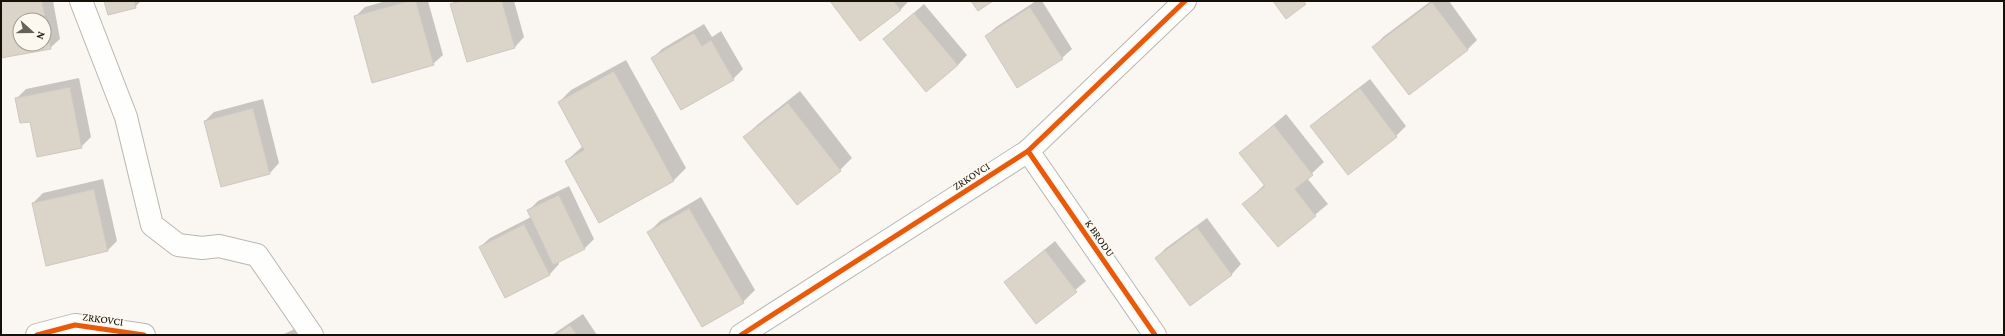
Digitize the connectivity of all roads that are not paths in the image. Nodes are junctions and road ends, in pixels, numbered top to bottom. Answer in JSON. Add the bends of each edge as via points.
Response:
{"nodes":[{"id":1,"x":81,"y":1,"type":"edge"},
{"id":2,"x":1185,"y":1,"type":"edge"},
{"id":3,"x":1028,"y":151,"type":"junction"},
{"id":4,"x":37,"y":335,"type":"edge"},
{"id":5,"x":144,"y":335,"type":"edge"},
{"id":6,"x":312,"y":335,"type":"edge"},
{"id":7,"x":741,"y":335,"type":"edge"},
{"id":8,"x":1155,"y":335,"type":"edge"}],
"edges":[{"from":1,"to":6,"type":"street","via":[[126,117],[152,225],[178,245],[202,248],[219,246],[257,255]]},
{"from":2,"to":3,"type":"street","name":"ZRKOVCI"},
{"from":3,"to":7,"type":"street","name":"ZRKOVCI"},
{"from":3,"to":8,"type":"street","name":"K BRODU"},
{"from":4,"to":5,"type":"street","name":"ZRKOVCI","via":[[76,325]]}]}
